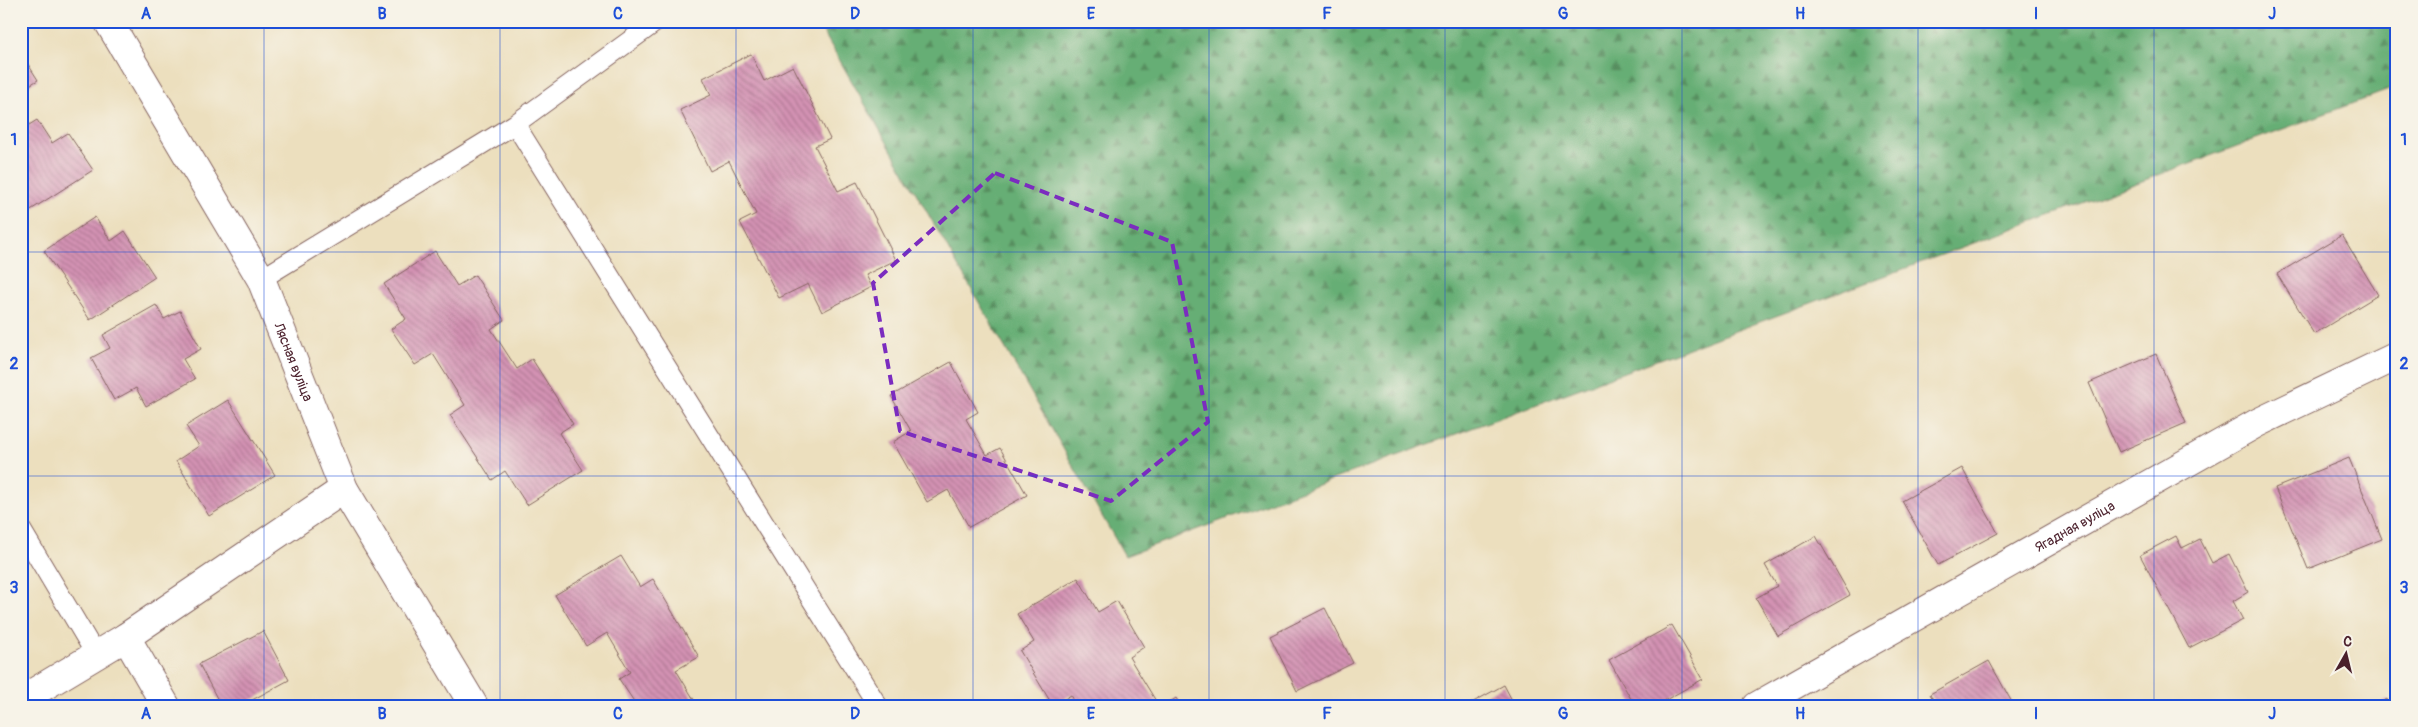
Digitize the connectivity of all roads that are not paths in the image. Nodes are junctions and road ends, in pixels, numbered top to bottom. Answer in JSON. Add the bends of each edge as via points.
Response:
{"nodes":[{"id":1,"x":108,"y":21,"type":"edge"},
{"id":2,"x":657,"y":21,"type":"edge"},
{"id":3,"x":515,"y":124,"type":"junction"},
{"id":4,"x":261,"y":279,"type":"junction"},
{"id":5,"x":2397,"y":356,"type":"edge"},
{"id":6,"x":344,"y":490,"type":"junction"},
{"id":7,"x":21,"y":529,"type":"edge"},
{"id":8,"x":126,"y":638,"type":"junction"},
{"id":9,"x":96,"y":655,"type":"junction"},
{"id":10,"x":21,"y":700,"type":"edge"},
{"id":11,"x":166,"y":706,"type":"edge"},
{"id":12,"x":474,"y":706,"type":"edge"},
{"id":13,"x":878,"y":706,"type":"edge"},
{"id":14,"x":1757,"y":706,"type":"edge"}],
"edges":[{"from":1,"to":4,"type":"street","name":"Лясная вуліца"},
{"from":2,"to":3,"type":"lane"},
{"from":3,"to":4,"type":"lane"},
{"from":3,"to":13,"type":"lane"},
{"from":4,"to":6,"type":"street","name":"Лясная вуліца"},
{"from":5,"to":14,"type":"street","name":"Ягадная вуліца","via":[[2257,423]]},
{"from":6,"to":8,"type":"street"},
{"from":6,"to":12,"type":"street","name":"Лясная вуліца"},
{"from":7,"to":9,"type":"lane"},
{"from":8,"to":9,"type":"street"},
{"from":8,"to":11,"type":"street"},
{"from":9,"to":10,"type":"street"}]}
